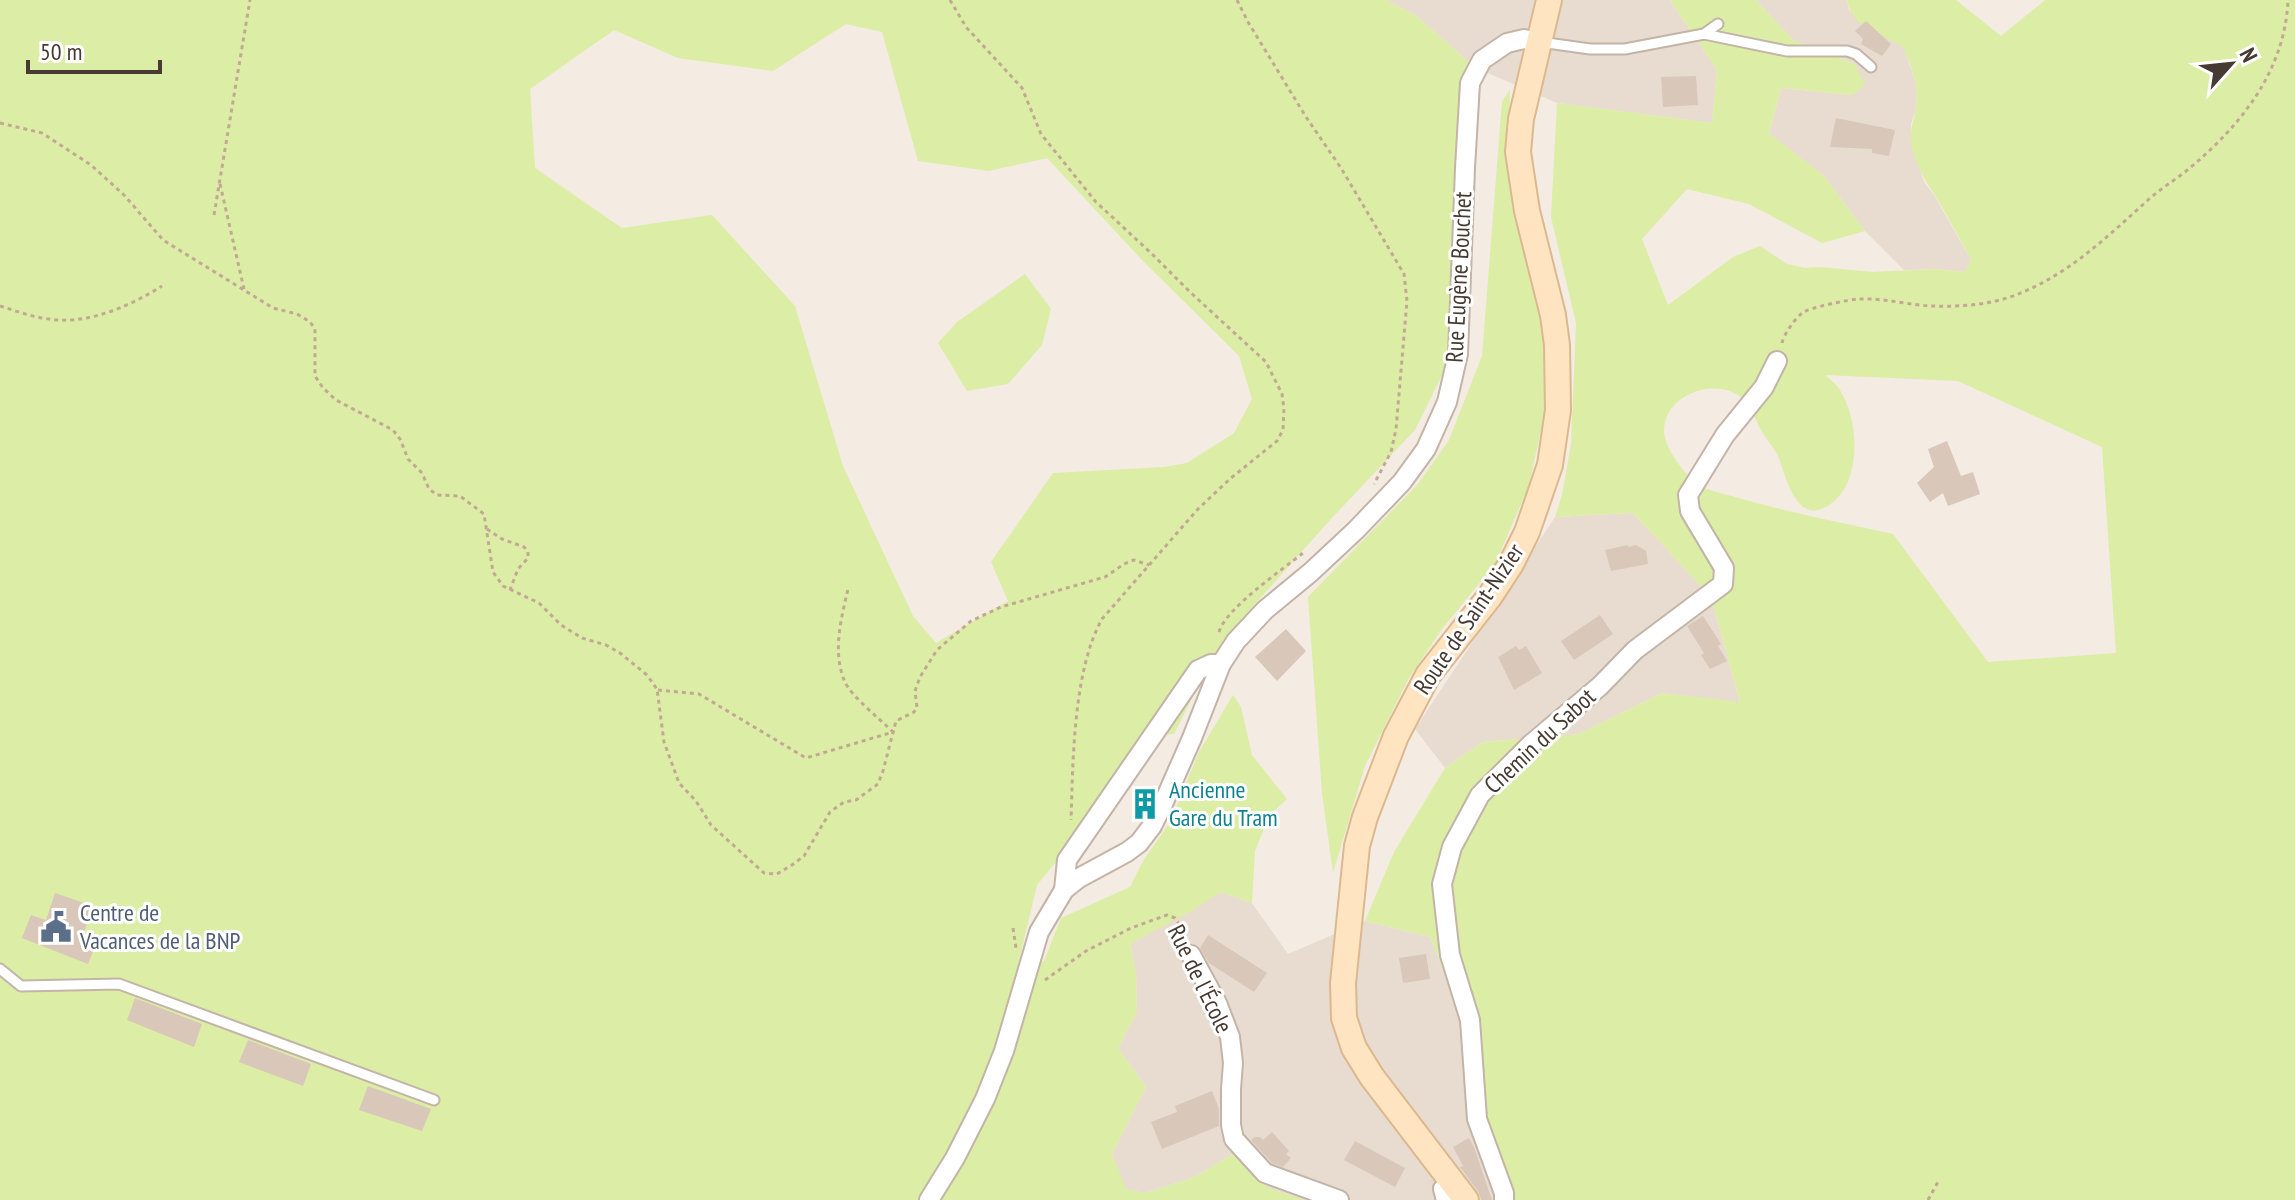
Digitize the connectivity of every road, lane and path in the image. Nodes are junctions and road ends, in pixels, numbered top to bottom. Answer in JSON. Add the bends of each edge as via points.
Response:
{"nodes":[{"id":1,"x":250,"y":0,"type":"edge"},
{"id":2,"x":950,"y":0,"type":"edge"},
{"id":3,"x":1237,"y":0,"type":"edge"},
{"id":4,"x":1549,"y":0,"type":"edge"},
{"id":5,"x":2288,"y":0,"type":"edge"},
{"id":6,"x":1718,"y":24,"type":"dead end"},
{"id":7,"x":1704,"y":34,"type":"junction"},
{"id":8,"x":1540,"y":42,"type":"junction"},
{"id":9,"x":1871,"y":67,"type":"dead end"},
{"id":10,"x":0,"y":123,"type":"edge"},
{"id":11,"x":220,"y":182,"type":"junction"},
{"id":12,"x":214,"y":215,"type":"dead end"},
{"id":13,"x":162,"y":286,"type":"dead end"},
{"id":14,"x":244,"y":289,"type":"junction"},
{"id":15,"x":0,"y":306,"type":"edge"},
{"id":16,"x":1777,"y":361,"type":"joint"},
{"id":17,"x":1372,"y":487,"type":"dead end"},
{"id":18,"x":487,"y":529,"type":"junction"},
{"id":19,"x":1305,"y":551,"type":"dead end"},
{"id":20,"x":1149,"y":565,"type":"junction"},
{"id":21,"x":848,"y":589,"type":"dead end"},
{"id":22,"x":510,"y":590,"type":"junction"},
{"id":23,"x":1221,"y":664,"type":"junction"},
{"id":24,"x":657,"y":689,"type":"junction"},
{"id":25,"x":893,"y":732,"type":"junction"},
{"id":26,"x":1072,"y":852,"type":"junction"},
{"id":27,"x":1064,"y":890,"type":"junction"},
{"id":28,"x":1191,"y":955,"type":"joint"},
{"id":29,"x":0,"y":969,"type":"edge"},
{"id":30,"x":1018,"y":998,"type":"junction"},
{"id":31,"x":434,"y":1100,"type":"dead end"},
{"id":32,"x":1938,"y":1182,"type":"dead end"},
{"id":33,"x":1455,"y":1194,"type":"edge"},
{"id":34,"x":929,"y":1200,"type":"edge"},
{"id":35,"x":1339,"y":1200,"type":"edge"},
{"id":36,"x":1504,"y":1200,"type":"edge"},
{"id":37,"x":1928,"y":1200,"type":"edge"}],
"edges":[{"from":1,"to":11,"type":"path"},
{"from":2,"to":20,"type":"path","via":[[966,27],[1022,88],[1041,134],[1096,202],[1266,362],[1282,394],[1283,430],[1277,441],[1198,509]]},
{"from":3,"to":17,"type":"path","via":[[1404,274],[1407,301],[1396,429],[1391,452]]},
{"from":4,"to":8,"type":"main road","name":"Route de Saint-Nizier"},
{"from":5,"to":16,"type":"path","via":[[2271,73],[2251,105],[2227,135],[2092,251],[2030,288],[1977,305],[1859,299],[1803,312],[1783,338]]},
{"from":6,"to":7,"type":"lane"},
{"from":7,"to":8,"type":"lane","via":[[1625,49]]},
{"from":7,"to":9,"type":"lane","via":[[1787,51],[1847,51]]},
{"from":8,"to":23,"type":"street","name":"Rue Eugène Bouchet","via":[[1507,43],[1482,60],[1470,83],[1458,354],[1447,402],[1426,449],[1366,521],[1265,610]]},
{"from":8,"to":33,"type":"main road","name":"Route de Saint-Nizier","via":[[1518,152],[1557,345],[1558,410],[1550,465],[1511,564],[1428,675],[1396,736],[1357,846],[1343,983],[1348,1033],[1372,1077]]},
{"from":10,"to":14,"type":"path","via":[[42,133],[79,157],[124,195],[163,240]]},
{"from":11,"to":12,"type":"path"},
{"from":11,"to":14,"type":"path"},
{"from":13,"to":15,"type":"path","via":[[138,301],[79,319],[52,320]]},
{"from":14,"to":18,"type":"path","via":[[273,308],[310,322],[315,329],[315,376],[323,388],[393,430],[429,489],[437,495],[460,496],[484,514]]},
{"from":16,"to":36,"type":"street","name":"Chemin du Sabot","via":[[1688,495],[1690,511],[1724,568],[1723,584],[1635,650],[1530,745],[1480,795],[1452,847],[1442,884],[1450,955],[1470,1020],[1477,1119]]},
{"from":18,"to":22,"type":"path","via":[[493,572]]},
{"from":18,"to":22,"type":"path","via":[[528,551]]},
{"from":19,"to":23,"type":"path","via":[[1221,624]]},
{"from":20,"to":25,"type":"path","via":[[1134,560],[1105,577],[971,621],[928,661],[915,691],[917,708],[896,721]]},
{"from":20,"to":26,"type":"path","via":[[1102,619],[1089,649],[1072,774]]},
{"from":21,"to":25,"type":"path","via":[[838,648],[845,683]]},
{"from":22,"to":24,"type":"path","via":[[539,603],[582,638],[620,653]]},
{"from":23,"to":26,"type":"street","via":[[1198,670]]},
{"from":23,"to":27,"type":"street","via":[[1152,826],[1127,852]]},
{"from":24,"to":25,"type":"path","via":[[699,694],[806,758]]},
{"from":24,"to":25,"type":"path","via":[[664,742],[679,783],[711,825],[764,873],[777,874],[804,856],[830,812],[878,784]]},
{"from":26,"to":27,"type":"street"},
{"from":27,"to":30,"type":"street","via":[[1039,932]]},
{"from":28,"to":30,"type":"path","name":"Rue de l'École","via":[[1181,927],[1167,915],[1086,951]]},
{"from":28,"to":35,"type":"street","name":"Rue de l'École","via":[[1230,1037],[1234,1139],[1265,1173]]},
{"from":29,"to":31,"type":"lane","via":[[21,986],[119,984]]},
{"from":30,"to":34,"type":"street","via":[[985,1099]]},
{"from":32,"to":37,"type":"path"}]}
